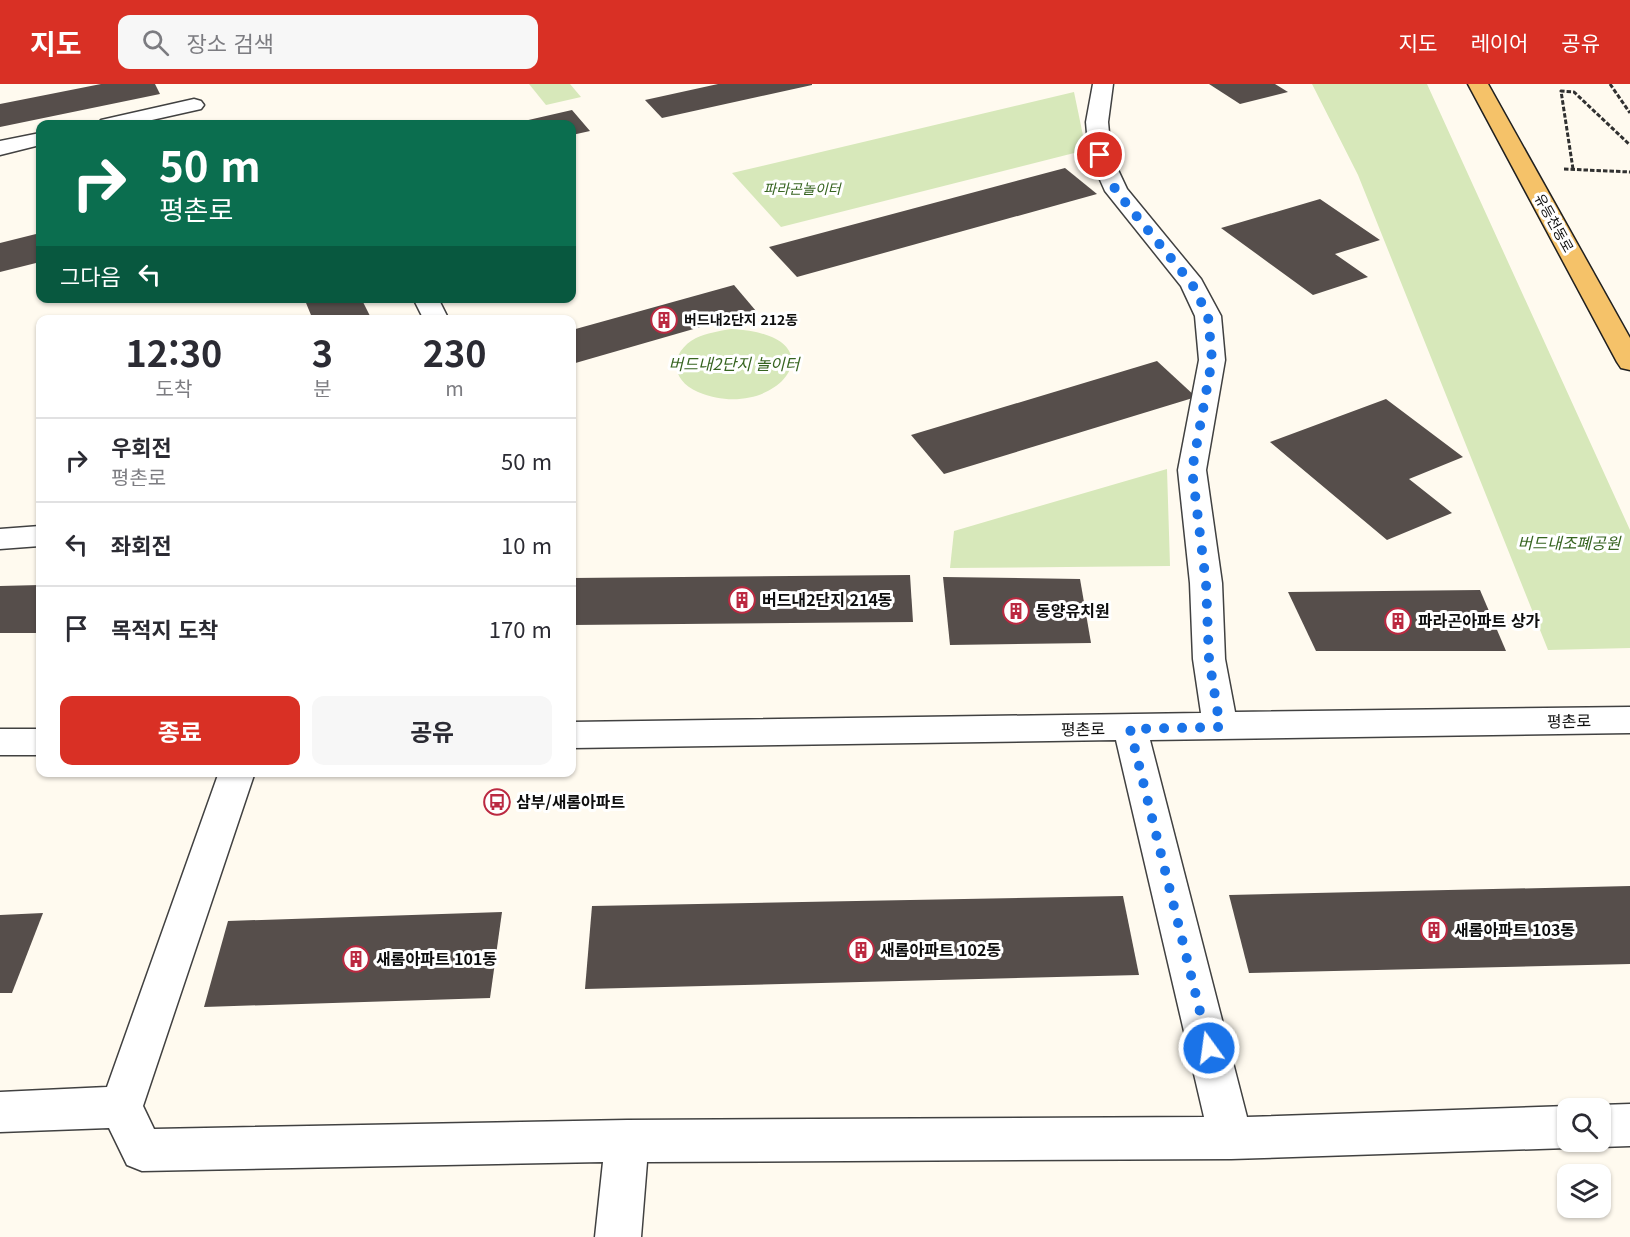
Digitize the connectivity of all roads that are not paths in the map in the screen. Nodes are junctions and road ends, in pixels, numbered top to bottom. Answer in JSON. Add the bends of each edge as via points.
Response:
{"nodes":[{"id":1,"x":1103,"y":84,"type":"edge"},
{"id":2,"x":1478,"y":84,"type":"edge"},
{"id":3,"x":194,"y":105,"type":"dead end"},
{"id":4,"x":126,"y":120,"type":"edge"},
{"id":5,"x":36,"y":140,"type":"edge"},
{"id":6,"x":0,"y":148,"type":"edge"},
{"id":7,"x":1630,"y":362,"type":"edge"},
{"id":8,"x":36,"y":536,"type":"edge"},
{"id":9,"x":0,"y":539,"type":"edge"},
{"id":10,"x":1630,"y":720,"type":"edge"},
{"id":11,"x":1220,"y":727,"type":"junction"},
{"id":12,"x":1130,"y":729,"type":"junction"},
{"id":13,"x":576,"y":735,"type":"edge"},
{"id":14,"x":36,"y":741,"type":"edge"},
{"id":15,"x":0,"y":742,"type":"edge"},
{"id":16,"x":235,"y":777,"type":"edge"},
{"id":17,"x":121,"y":1107,"type":"junction"},
{"id":18,"x":0,"y":1112,"type":"edge"},
{"id":19,"x":1630,"y":1125,"type":"edge"},
{"id":20,"x":1611,"y":1126,"type":"edge"},
{"id":21,"x":1557,"y":1127,"type":"edge"},
{"id":22,"x":1231,"y":1138,"type":"junction"},
{"id":23,"x":627,"y":1141,"type":"junction"},
{"id":24,"x":618,"y":1237,"type":"edge"}],
"edges":[{"from":1,"to":11,"type":"street","via":[[1097,122],[1100,155],[1116,191],[1192,284],[1208,316],[1212,360],[1192,470],[1206,583],[1209,659]]},
{"from":2,"to":7,"type":"main road","name":"유등천동로"},
{"from":3,"to":4,"type":"street"},
{"from":5,"to":6,"type":"street"},
{"from":8,"to":9,"type":"street"},
{"from":10,"to":11,"type":"street","name":"평촌로"},
{"from":11,"to":12,"type":"street","name":"평촌로"},
{"from":12,"to":13,"type":"street","name":"평촌로"},
{"from":12,"to":22,"type":"street"},
{"from":14,"to":15,"type":"street"},
{"from":16,"to":17,"type":"street"},
{"from":17,"to":18,"type":"street"},
{"from":17,"to":23,"type":"street","via":[[142,1150]]},
{"from":19,"to":20,"type":"street"},
{"from":21,"to":22,"type":"street"},
{"from":22,"to":23,"type":"street"},
{"from":23,"to":24,"type":"street"}]}
